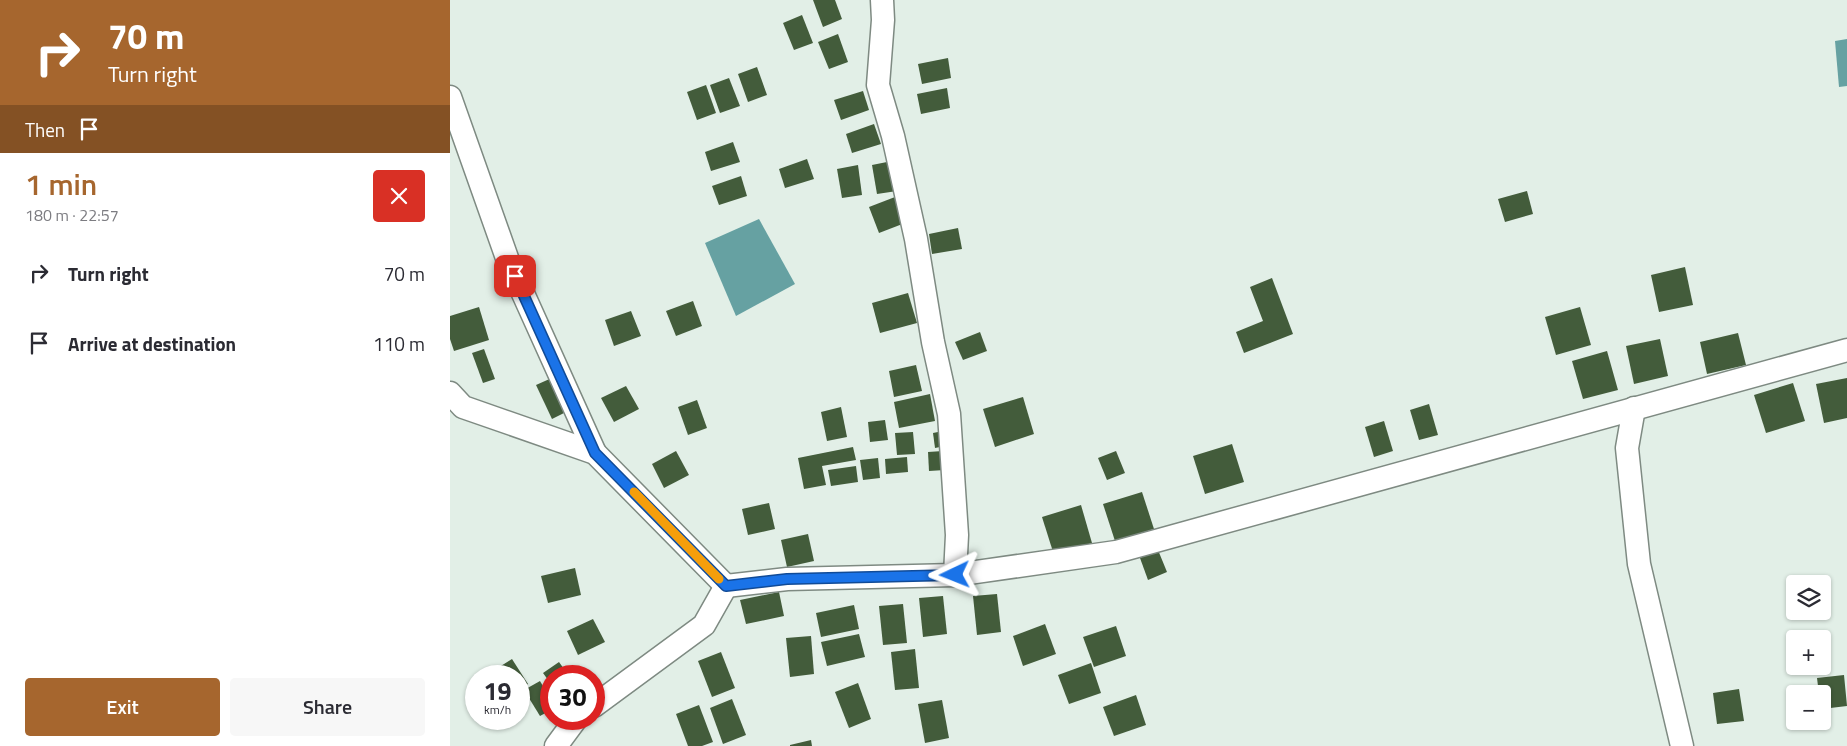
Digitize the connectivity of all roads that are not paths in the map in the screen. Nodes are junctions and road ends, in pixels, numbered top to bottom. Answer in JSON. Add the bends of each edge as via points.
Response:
{"nodes":[{"id":1,"x":882,"y":0,"type":"edge"},
{"id":2,"x":450,"y":97,"type":"edge"},
{"id":3,"x":1847,"y":350,"type":"edge"},
{"id":4,"x":450,"y":393,"type":"edge"},
{"id":5,"x":1634,"y":408,"type":"junction"},
{"id":6,"x":595,"y":453,"type":"junction"},
{"id":7,"x":955,"y":575,"type":"junction"},
{"id":8,"x":726,"y":586,"type":"junction"},
{"id":9,"x":605,"y":698,"type":"edge"},
{"id":10,"x":568,"y":730,"type":"edge"},
{"id":11,"x":556,"y":746,"type":"edge"},
{"id":12,"x":1682,"y":746,"type":"edge"}],
"edges":[{"from":1,"to":7,"type":"street","via":[[878,85],[914,229],[949,414],[957,535]]},
{"from":2,"to":6,"type":"street","via":[[507,258]]},
{"from":3,"to":5,"type":"street"},
{"from":4,"to":6,"type":"street","via":[[463,408]]},
{"from":5,"to":7,"type":"street","via":[[1116,552]]},
{"from":5,"to":12,"type":"street","via":[[1627,448],[1639,564]]},
{"from":6,"to":8,"type":"street"},
{"from":7,"to":8,"type":"street","via":[[787,579]]},
{"from":8,"to":9,"type":"street","via":[[704,624]]},
{"from":10,"to":11,"type":"street"}]}
